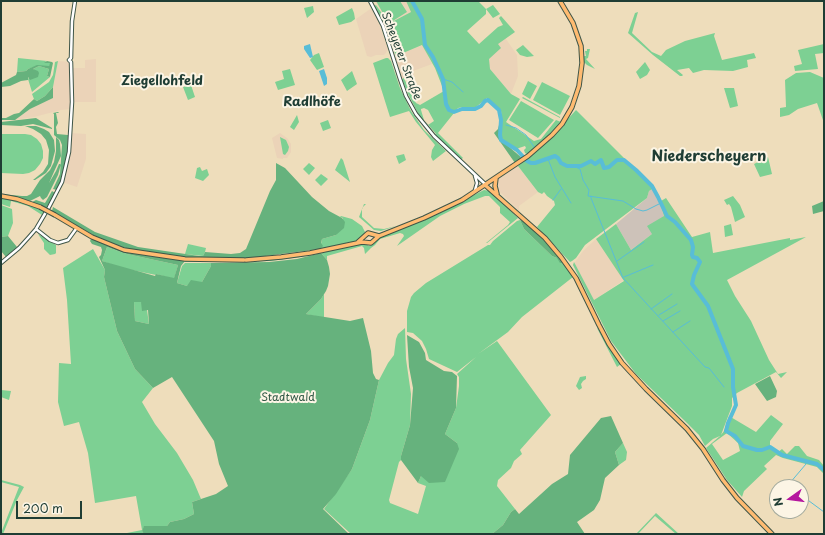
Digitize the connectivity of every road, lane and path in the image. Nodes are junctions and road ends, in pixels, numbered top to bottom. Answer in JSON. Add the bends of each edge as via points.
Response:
{"nodes":[{"id":1,"x":75,"y":1,"type":"edge"},
{"id":2,"x":370,"y":1,"type":"edge"},
{"id":3,"x":560,"y":1,"type":"edge"},
{"id":4,"x":474,"y":174,"type":"junction"},
{"id":5,"x":496,"y":178,"type":"junction"},
{"id":6,"x":485,"y":185,"type":"junction"},
{"id":7,"x":474,"y":192,"type":"junction"},
{"id":8,"x":497,"y":195,"type":"junction"},
{"id":9,"x":1,"y":196,"type":"edge"},
{"id":10,"x":36,"y":228,"type":"junction"},
{"id":11,"x":76,"y":229,"type":"junction"},
{"id":12,"x":373,"y":234,"type":"junction"},
{"id":13,"x":379,"y":236,"type":"junction"},
{"id":14,"x":365,"y":237,"type":"junction"},
{"id":15,"x":374,"y":240,"type":"junction"},
{"id":16,"x":366,"y":242,"type":"junction"},
{"id":17,"x":356,"y":243,"type":"junction"},
{"id":18,"x":1,"y":263,"type":"edge"},
{"id":19,"x":772,"y":534,"type":"edge"}],
"edges":[{"from":1,"to":10,"type":"street","via":[[69,152],[62,182]]},
{"from":2,"to":4,"type":"street","name":"Scheyerer Straße","via":[[383,26],[412,107],[434,136]]},
{"from":3,"to":5,"type":"main road","via":[[573,23],[581,46],[579,86],[572,107],[552,135],[528,156]]},
{"from":4,"to":6,"type":"street","name":"Scheyerer Straße"},
{"from":4,"to":7,"type":"street","via":[[477,185]]},
{"from":5,"to":6,"type":"main road"},
{"from":5,"to":8,"type":"main road"},
{"from":6,"to":7,"type":"main road"},
{"from":6,"to":8,"type":"main road"},
{"from":7,"to":13,"type":"main road","via":[[436,213]]},
{"from":8,"to":19,"type":"main road","via":[[545,238],[561,257],[576,278],[602,331],[622,363],[687,429],[737,498]]},
{"from":9,"to":11,"type":"main road","bridge":true,"via":[[40,207]]},
{"from":10,"to":11,"type":"street","via":[[50,240],[58,243],[68,240]]},
{"from":10,"to":18,"type":"street","via":[[19,248]]},
{"from":11,"to":17,"type":"main road","via":[[124,250],[200,260],[245,260],[310,253]]},
{"from":12,"to":13,"type":"main road"},
{"from":12,"to":14,"type":"main road"},
{"from":12,"to":15,"type":"main road"},
{"from":13,"to":15,"type":"main road"},
{"from":14,"to":16,"type":"main road"},
{"from":14,"to":17,"type":"main road"},
{"from":15,"to":16,"type":"main road","via":[[371,244]]},
{"from":16,"to":17,"type":"main road"}]}
